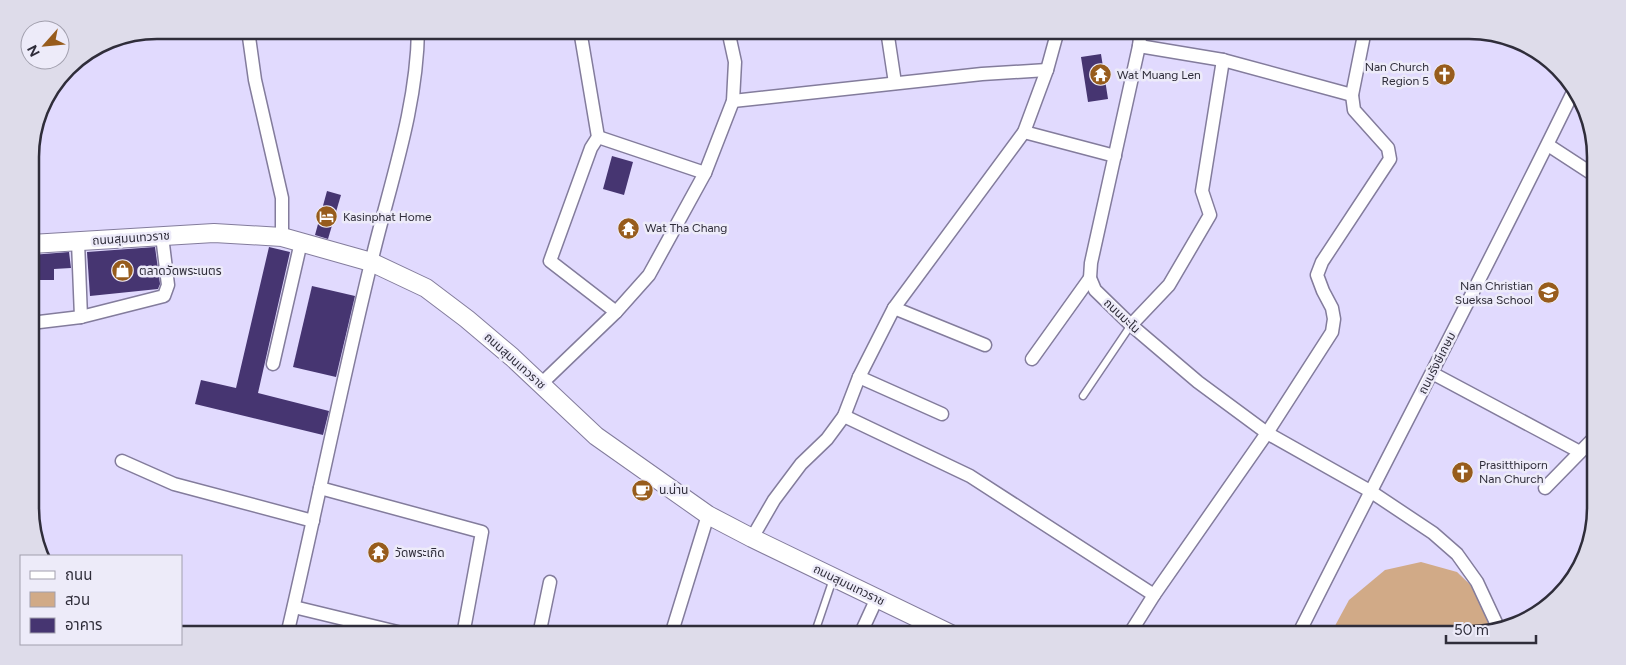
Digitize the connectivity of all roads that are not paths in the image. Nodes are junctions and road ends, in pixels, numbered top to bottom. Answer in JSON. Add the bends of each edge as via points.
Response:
{"nodes":[{"id":1,"x":249,"y":39,"type":"edge"},
{"id":2,"x":418,"y":39,"type":"edge"},
{"id":3,"x":582,"y":39,"type":"edge"},
{"id":4,"x":730,"y":39,"type":"edge"},
{"id":5,"x":888,"y":39,"type":"edge"},
{"id":6,"x":1056,"y":39,"type":"edge"},
{"id":7,"x":1140,"y":39,"type":"edge"},
{"id":8,"x":1362,"y":39,"type":"edge"},
{"id":9,"x":1139,"y":46,"type":"junction"},
{"id":10,"x":1223,"y":60,"type":"junction"},
{"id":11,"x":1047,"y":70,"type":"junction"},
{"id":12,"x":895,"y":83,"type":"junction"},
{"id":13,"x":1352,"y":95,"type":"junction"},
{"id":14,"x":1571,"y":96,"type":"edge"},
{"id":15,"x":733,"y":101,"type":"junction"},
{"id":16,"x":1024,"y":132,"type":"junction"},
{"id":17,"x":598,"y":137,"type":"junction"},
{"id":18,"x":1548,"y":145,"type":"junction"},
{"id":19,"x":1115,"y":156,"type":"junction"},
{"id":20,"x":1587,"y":170,"type":"edge"},
{"id":21,"x":705,"y":173,"type":"junction"},
{"id":22,"x":162,"y":236,"type":"junction"},
{"id":23,"x":282,"y":237,"type":"junction"},
{"id":24,"x":78,"y":242,"type":"junction"},
{"id":25,"x":301,"y":242,"type":"junction"},
{"id":26,"x":39,"y":244,"type":"edge"},
{"id":27,"x":371,"y":262,"type":"junction"},
{"id":28,"x":1090,"y":278,"type":"junction"},
{"id":29,"x":894,"y":308,"type":"junction"},
{"id":30,"x":616,"y":312,"type":"junction"},
{"id":31,"x":81,"y":317,"type":"junction"},
{"id":32,"x":39,"y":322,"type":"edge"},
{"id":33,"x":1131,"y":325,"type":"junction"},
{"id":34,"x":985,"y":345,"type":"dead end"},
{"id":35,"x":1032,"y":359,"type":"dead end"},
{"id":36,"x":273,"y":364,"type":"dead end"},
{"id":37,"x":1432,"y":373,"type":"junction"},
{"id":38,"x":859,"y":377,"type":"junction"},
{"id":39,"x":541,"y":384,"type":"junction"},
{"id":40,"x":1083,"y":396,"type":"dead end"},
{"id":41,"x":942,"y":414,"type":"dead end"},
{"id":42,"x":844,"y":416,"type":"junction"},
{"id":43,"x":1267,"y":433,"type":"junction"},
{"id":44,"x":1587,"y":445,"type":"edge"},
{"id":45,"x":1580,"y":452,"type":"junction"},
{"id":46,"x":122,"y":461,"type":"dead end"},
{"id":47,"x":320,"y":488,"type":"junction"},
{"id":48,"x":1545,"y":488,"type":"dead end"},
{"id":49,"x":1370,"y":491,"type":"junction"},
{"id":50,"x":708,"y":515,"type":"junction"},
{"id":51,"x":312,"y":521,"type":"junction"},
{"id":52,"x":752,"y":538,"type":"junction"},
{"id":53,"x":834,"y":577,"type":"junction"},
{"id":54,"x":550,"y":582,"type":"dead end"},
{"id":55,"x":1154,"y":594,"type":"junction"},
{"id":56,"x":877,"y":598,"type":"junction"},
{"id":57,"x":294,"y":607,"type":"junction"},
{"id":58,"x":1496,"y":623,"type":"edge"},
{"id":59,"x":289,"y":626,"type":"edge"},
{"id":60,"x":373,"y":626,"type":"edge"},
{"id":61,"x":465,"y":626,"type":"edge"},
{"id":62,"x":541,"y":626,"type":"edge"},
{"id":63,"x":674,"y":626,"type":"edge"},
{"id":64,"x":817,"y":626,"type":"edge"},
{"id":65,"x":864,"y":626,"type":"edge"},
{"id":66,"x":934,"y":626,"type":"edge"},
{"id":67,"x":1134,"y":626,"type":"edge"},
{"id":68,"x":1302,"y":626,"type":"edge"}],
"edges":[{"from":1,"to":23,"type":"street","via":[[255,80],[282,198]]},
{"from":2,"to":27,"type":"street","via":[[409,113]]},
{"from":3,"to":17,"type":"street"},
{"from":4,"to":15,"type":"street","via":[[735,62]]},
{"from":5,"to":12,"type":"street"},
{"from":6,"to":11,"type":"street"},
{"from":7,"to":9,"type":"street"},
{"from":8,"to":13,"type":"street"},
{"from":9,"to":10,"type":"street"},
{"from":9,"to":19,"type":"street"},
{"from":10,"to":13,"type":"street"},
{"from":10,"to":33,"type":"street","via":[[1202,191],[1210,215],[1168,284]]},
{"from":11,"to":12,"type":"street"},
{"from":11,"to":16,"type":"street"},
{"from":12,"to":15,"type":"street"},
{"from":13,"to":43,"type":"street","via":[[1354,110],[1388,148],[1390,159],[1322,262],[1317,275],[1332,308],[1332,332]]},
{"from":14,"to":18,"type":"street","name":"ถนนรังษีเกษม"},
{"from":15,"to":21,"type":"street"},
{"from":16,"to":19,"type":"street"},
{"from":16,"to":29,"type":"street"},
{"from":17,"to":21,"type":"street"},
{"from":17,"to":30,"type":"street","via":[[550,261]]},
{"from":18,"to":20,"type":"street"},
{"from":18,"to":37,"type":"street","name":"ถนนรังษีเกษม"},
{"from":19,"to":28,"type":"street"},
{"from":21,"to":30,"type":"street","via":[[649,275]]},
{"from":22,"to":23,"type":"street","name":"ถนนสุมนเทวราช","via":[[214,233]]},
{"from":22,"to":24,"type":"street","name":"ถนนสุมนเทวราช"},
{"from":22,"to":31,"type":"street","via":[[168,285],[164,296]]},
{"from":23,"to":25,"type":"street","name":"ถนนสุมนเทวราช"},
{"from":24,"to":26,"type":"street","name":"ถนนสุมนเทวราช"},
{"from":24,"to":31,"type":"street"},
{"from":25,"to":27,"type":"street","name":"ถนนสุมนเทวราช"},
{"from":25,"to":36,"type":"street"},
{"from":27,"to":39,"type":"street","name":"ถนนสุมนเทวราช","via":[[426,288],[468,319]]},
{"from":27,"to":47,"type":"street"},
{"from":28,"to":33,"type":"street","name":"ถนนมะโน","via":[[1095,290]]},
{"from":28,"to":35,"type":"street"},
{"from":29,"to":34,"type":"street"},
{"from":29,"to":38,"type":"street"},
{"from":30,"to":39,"type":"street"},
{"from":31,"to":32,"type":"street"},
{"from":33,"to":40,"type":"lane"},
{"from":33,"to":43,"type":"street","name":"ถนนมะโน","via":[[1198,382]]},
{"from":37,"to":45,"type":"street"},
{"from":37,"to":49,"type":"street","name":"ถนนรังษีเกษม"},
{"from":38,"to":41,"type":"street"},
{"from":38,"to":42,"type":"street"},
{"from":39,"to":50,"type":"street","name":"ถนนสุมนเทวราช","via":[[596,436]]},
{"from":42,"to":52,"type":"street","via":[[801,464],[774,500]]},
{"from":42,"to":55,"type":"street","via":[[970,476]]},
{"from":43,"to":49,"type":"street","name":"ถนนมะโน"},
{"from":43,"to":55,"type":"street"},
{"from":44,"to":45,"type":"street"},
{"from":45,"to":48,"type":"street"},
{"from":46,"to":51,"type":"street","via":[[174,484]]},
{"from":47,"to":51,"type":"street"},
{"from":47,"to":61,"type":"street","via":[[482,532]]},
{"from":49,"to":58,"type":"street","name":"ถนนมะโน","via":[[1434,533],[1457,554],[1477,582]]},
{"from":49,"to":68,"type":"street","name":"ถนนรังษีเกษม"},
{"from":50,"to":52,"type":"street","name":"ถนนสุมนเทวราช"},
{"from":50,"to":63,"type":"street"},
{"from":51,"to":57,"type":"street"},
{"from":52,"to":53,"type":"street","name":"ถนนสุมนเทวราช"},
{"from":53,"to":56,"type":"street","name":"ถนนสุมนเทวราช"},
{"from":53,"to":64,"type":"lane"},
{"from":54,"to":62,"type":"street"},
{"from":55,"to":67,"type":"street"},
{"from":56,"to":65,"type":"street"},
{"from":56,"to":66,"type":"street","name":"ถนนสุมนเทวราช"},
{"from":57,"to":59,"type":"street"},
{"from":57,"to":60,"type":"street"}]}
